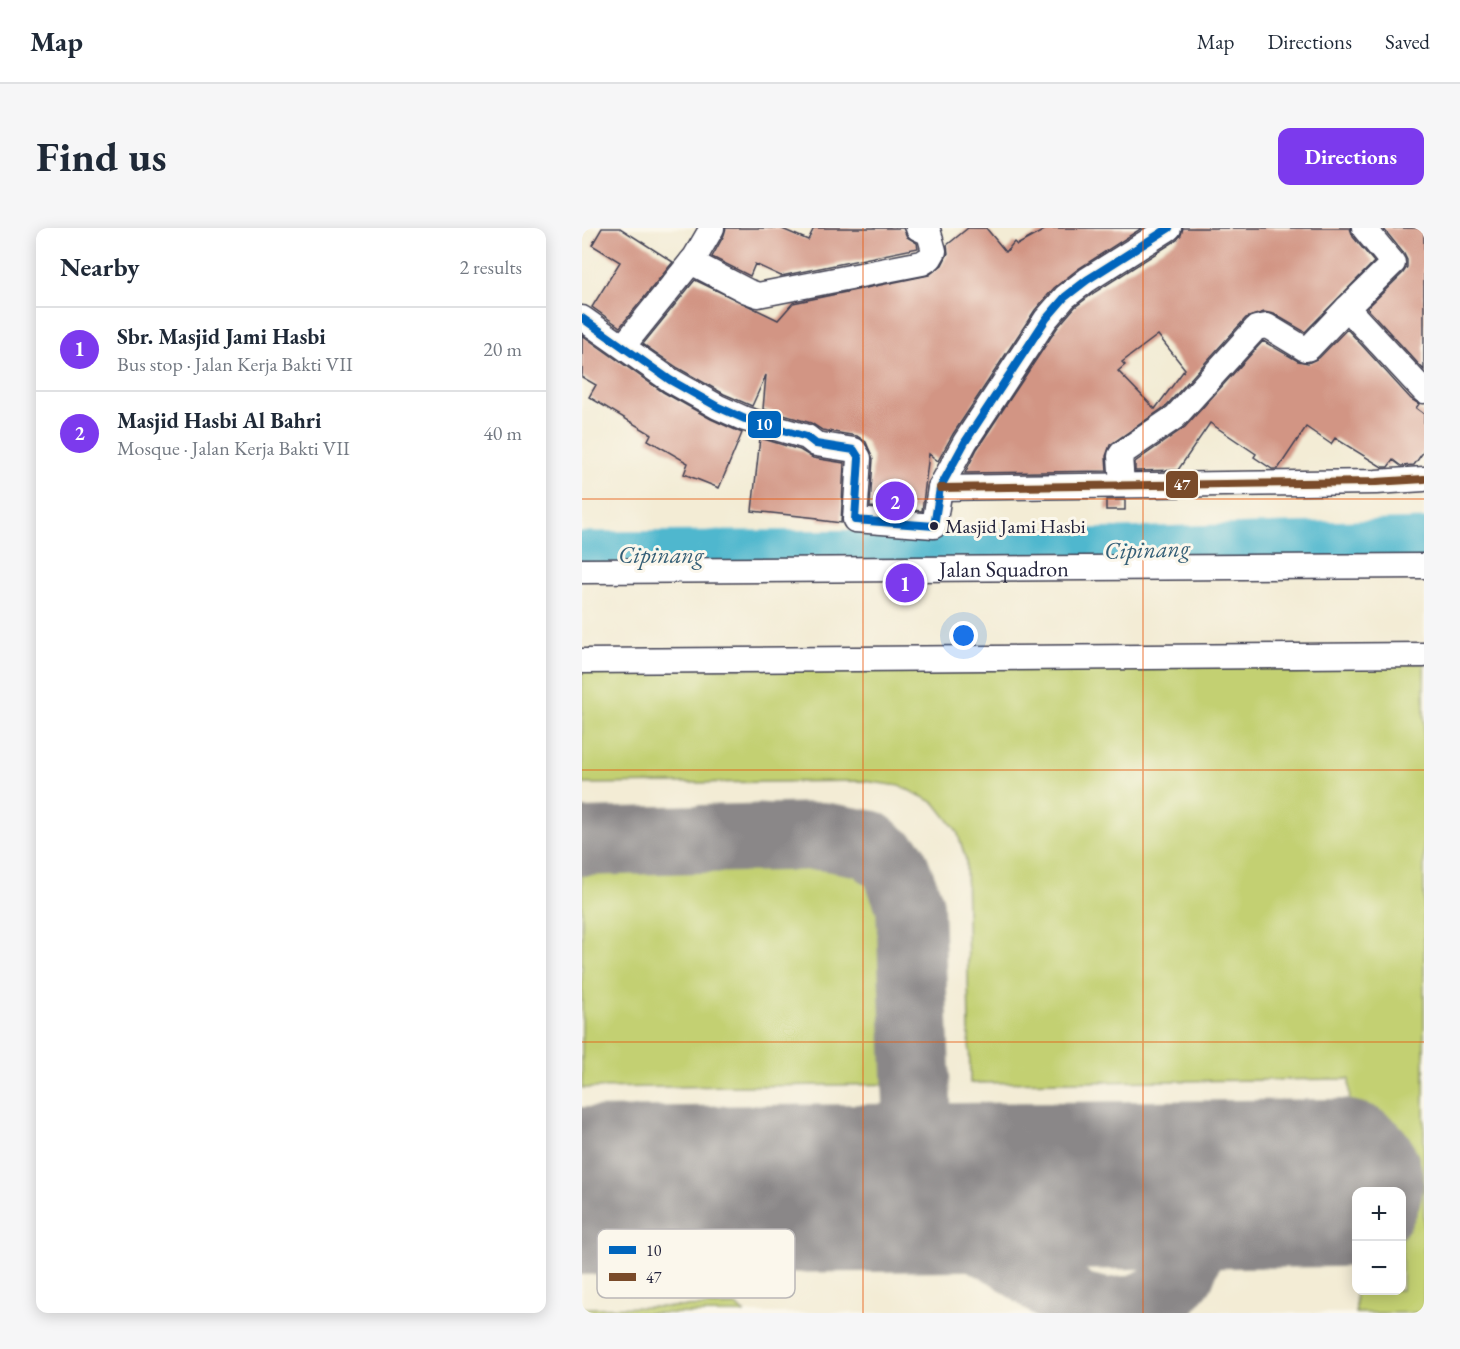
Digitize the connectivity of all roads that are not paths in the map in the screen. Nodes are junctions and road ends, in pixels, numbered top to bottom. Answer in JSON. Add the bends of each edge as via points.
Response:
{"nodes":[{"id":1,"x":712,"y":228,"type":"edge"},
{"id":2,"x":918,"y":228,"type":"edge"},
{"id":3,"x":1169,"y":228,"type":"edge"},
{"id":4,"x":1364,"y":228,"type":"edge"},
{"id":5,"x":691,"y":262,"type":"junction"},
{"id":6,"x":1347,"y":308,"type":"junction"},
{"id":7,"x":582,"y":318,"type":"edge"},
{"id":8,"x":624,"y":345,"type":"junction"},
{"id":9,"x":1423,"y":389,"type":"edge"},
{"id":10,"x":1424,"y":479,"type":"edge"},
{"id":11,"x":1122,"y":484,"type":"junction"},
{"id":12,"x":940,"y":488,"type":"junction"},
{"id":13,"x":1424,"y":566,"type":"edge"},
{"id":14,"x":582,"y":571,"type":"edge"},
{"id":15,"x":1424,"y":655,"type":"edge"},
{"id":16,"x":582,"y":661,"type":"edge"}],
"edges":[{"from":1,"to":5,"type":"street"},
{"from":2,"to":5,"type":"street","via":[[932,237],[934,251],[922,262],[758,295]]},
{"from":3,"to":12,"type":"street","via":[[1065,297],[1008,376]]},
{"from":4,"to":6,"type":"street","via":[[1393,263]]},
{"from":5,"to":8,"type":"street"},
{"from":6,"to":9,"type":"street"},
{"from":6,"to":11,"type":"street","via":[[1305,349],[1267,326],[1256,328],[1175,417],[1122,453]]},
{"from":7,"to":8,"type":"street"},
{"from":8,"to":12,"type":"street","via":[[689,393],[734,415],[807,437],[816,444],[854,450],[859,458],[855,520],[934,526]]},
{"from":10,"to":11,"type":"street"},
{"from":11,"to":12,"type":"street"},
{"from":13,"to":14,"type":"street","name":"Jalan Squadron"},
{"from":15,"to":16,"type":"street"}]}
